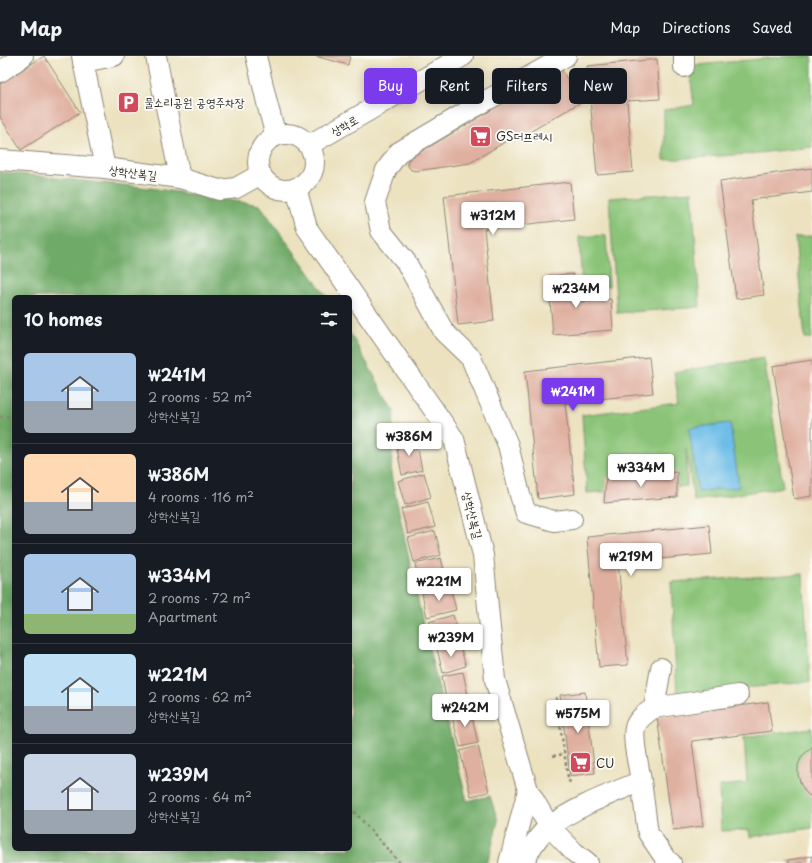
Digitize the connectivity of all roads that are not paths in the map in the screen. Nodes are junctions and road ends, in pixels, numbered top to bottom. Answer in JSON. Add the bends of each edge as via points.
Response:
{"nodes":[{"id":1,"x":23,"y":56,"type":"edge"},
{"id":2,"x":114,"y":56,"type":"edge"},
{"id":3,"x":156,"y":56,"type":"edge"},
{"id":4,"x":256,"y":56,"type":"edge"},
{"id":5,"x":463,"y":56,"type":"edge"},
{"id":6,"x":566,"y":56,"type":"edge"},
{"id":7,"x":82,"y":59,"type":"edge"},
{"id":8,"x":0,"y":72,"type":"edge"},
{"id":9,"x":276,"y":136,"type":"junction"},
{"id":10,"x":309,"y":145,"type":"junction"},
{"id":11,"x":0,"y":160,"type":"edge"},
{"id":12,"x":105,"y":168,"type":"junction"},
{"id":13,"x":261,"y":174,"type":"junction"},
{"id":14,"x":180,"y":178,"type":"junction"},
{"id":15,"x":296,"y":188,"type":"junction"},
{"id":16,"x":572,"y":518,"type":"dead end"},
{"id":17,"x":661,"y":668,"type":"dead end"},
{"id":18,"x":738,"y":695,"type":"dead end"},
{"id":19,"x":654,"y":708,"type":"junction"},
{"id":20,"x":641,"y":781,"type":"junction"},
{"id":21,"x":528,"y":790,"type":"junction"},
{"id":22,"x":549,"y":826,"type":"junction"},
{"id":23,"x":509,"y":863,"type":"edge"},
{"id":24,"x":524,"y":863,"type":"edge"},
{"id":25,"x":588,"y":863,"type":"edge"},
{"id":26,"x":671,"y":863,"type":"edge"}],
"edges":[{"from":1,"to":8,"type":"street"},
{"from":2,"to":7,"type":"street"},
{"from":3,"to":14,"type":"street"},
{"from":4,"to":9,"type":"street"},
{"from":5,"to":10,"type":"street","name":"상학로"},
{"from":6,"to":16,"type":"street","via":[[399,152],[386,170],[374,202],[381,231],[406,262],[444,332],[471,358],[508,445],[526,513],[554,521]]},
{"from":7,"to":12,"type":"street"},
{"from":9,"to":10,"type":"street","via":[[294,135]]},
{"from":9,"to":13,"type":"street","via":[[265,144],[259,156]]},
{"from":10,"to":15,"type":"street","via":[[314,161],[313,170],[304,184]]},
{"from":11,"to":12,"type":"street","name":"상학산복길"},
{"from":12,"to":14,"type":"street","name":"상학산복길"},
{"from":13,"to":14,"type":"street","name":"상학산복길","via":[[236,188],[219,190]]},
{"from":13,"to":15,"type":"street","via":[[266,181],[280,190]]},
{"from":15,"to":21,"type":"street","name":"상학산복길","via":[[307,228],[454,439],[483,555],[495,680]]},
{"from":17,"to":19,"type":"street"},
{"from":18,"to":19,"type":"street"},
{"from":19,"to":20,"type":"street","via":[[644,714],[635,727],[634,738]]},
{"from":20,"to":22,"type":"street","via":[[588,804]]},
{"from":20,"to":26,"type":"street","via":[[648,833]]},
{"from":21,"to":22,"type":"street","name":"상학산복길"},
{"from":21,"to":23,"type":"street"},
{"from":22,"to":24,"type":"street","via":[[531,848]]},
{"from":22,"to":25,"type":"street","name":"상학산복길"}]}
